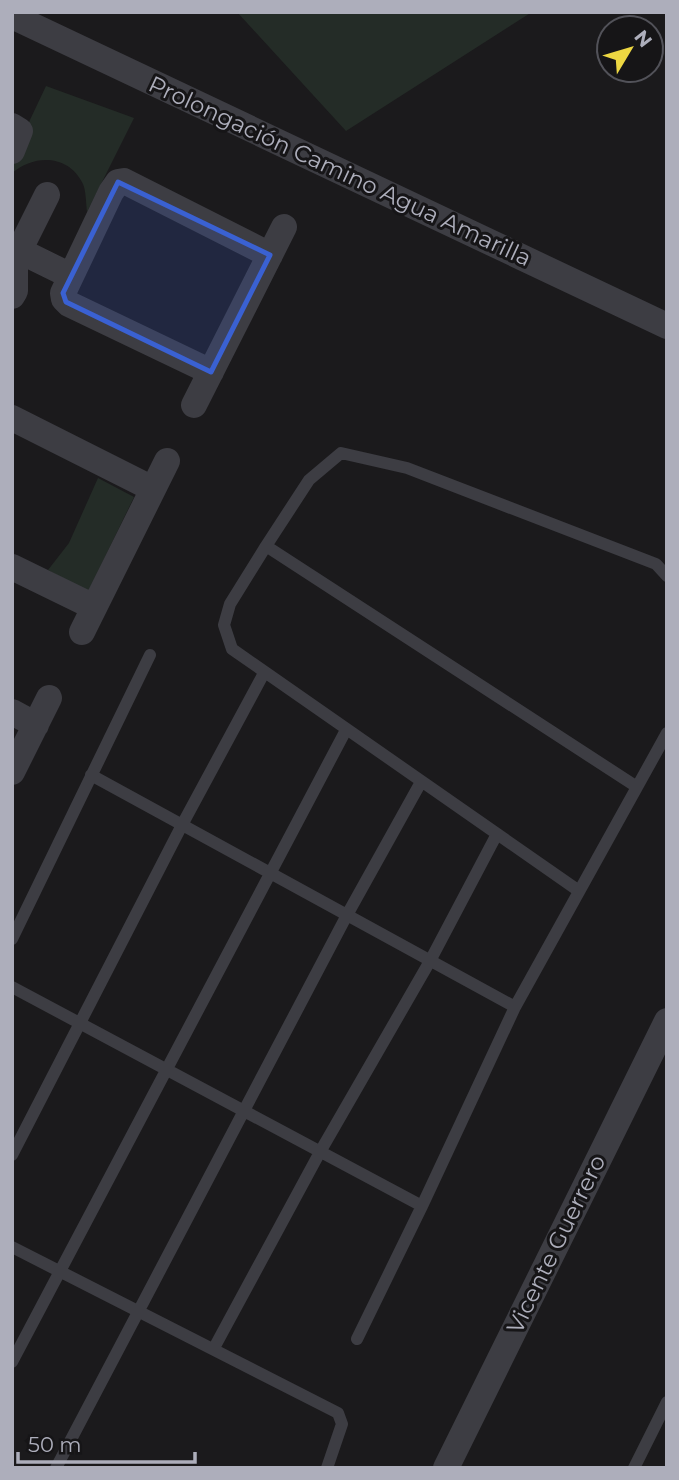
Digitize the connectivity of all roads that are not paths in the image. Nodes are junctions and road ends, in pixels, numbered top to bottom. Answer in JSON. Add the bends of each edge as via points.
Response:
{"nodes":[{"id":1,"x":12,"y":16,"type":"edge"},
{"id":2,"x":47,"y":195,"type":"dead end"},
{"id":3,"x":284,"y":227,"type":"dead end"},
{"id":4,"x":270,"y":255,"type":"junction"},
{"id":5,"x":15,"y":256,"type":"edge"},
{"id":6,"x":68,"y":287,"type":"junction"},
{"id":7,"x":12,"y":296,"type":"edge"},
{"id":8,"x":667,"y":326,"type":"edge"},
{"id":9,"x":211,"y":372,"type":"junction"},
{"id":10,"x":194,"y":405,"type":"dead end"},
{"id":11,"x":12,"y":418,"type":"edge"},
{"id":12,"x":167,"y":461,"type":"dead end"},
{"id":13,"x":153,"y":489,"type":"junction"},
{"id":14,"x":267,"y":546,"type":"junction"},
{"id":15,"x":12,"y":567,"type":"edge"},
{"id":16,"x":667,"y":576,"type":"edge"},
{"id":17,"x":94,"y":607,"type":"junction"},
{"id":18,"x":82,"y":632,"type":"dead end"},
{"id":19,"x":150,"y":655,"type":"dead end"},
{"id":20,"x":264,"y":673,"type":"junction"},
{"id":21,"x":49,"y":698,"type":"dead end"},
{"id":22,"x":12,"y":712,"type":"edge"},
{"id":23,"x":36,"y":725,"type":"junction"},
{"id":24,"x":346,"y":730,"type":"junction"},
{"id":25,"x":667,"y":733,"type":"edge"},
{"id":26,"x":12,"y":772,"type":"edge"},
{"id":27,"x":92,"y":775,"type":"junction"},
{"id":28,"x":421,"y":782,"type":"junction"},
{"id":29,"x":637,"y":787,"type":"junction"},
{"id":30,"x":182,"y":825,"type":"junction"},
{"id":31,"x":497,"y":834,"type":"junction"},
{"id":32,"x":272,"y":874,"type":"junction"},
{"id":33,"x":579,"y":891,"type":"junction"},
{"id":34,"x":347,"y":915,"type":"junction"},
{"id":35,"x":12,"y":939,"type":"edge"},
{"id":36,"x":430,"y":961,"type":"junction"},
{"id":37,"x":12,"y":987,"type":"edge"},
{"id":38,"x":515,"y":1007,"type":"junction"},
{"id":39,"x":667,"y":1021,"type":"edge"},
{"id":40,"x":81,"y":1023,"type":"junction"},
{"id":41,"x":166,"y":1069,"type":"junction"},
{"id":42,"x":244,"y":1111,"type":"junction"},
{"id":43,"x":320,"y":1152,"type":"junction"},
{"id":44,"x":12,"y":1155,"type":"edge"},
{"id":45,"x":422,"y":1206,"type":"junction"},
{"id":46,"x":12,"y":1247,"type":"edge"},
{"id":47,"x":60,"y":1271,"type":"junction"},
{"id":48,"x":138,"y":1310,"type":"junction"},
{"id":49,"x":357,"y":1339,"type":"dead end"},
{"id":50,"x":214,"y":1348,"type":"junction"},
{"id":51,"x":12,"y":1362,"type":"edge"},
{"id":52,"x":667,"y":1402,"type":"edge"},
{"id":53,"x":56,"y":1468,"type":"edge"},
{"id":54,"x":327,"y":1468,"type":"edge"},
{"id":55,"x":446,"y":1468,"type":"edge"},
{"id":56,"x":634,"y":1468,"type":"edge"}],
"edges":[{"from":1,"to":8,"type":"street","name":"Prolongación Camino Agua Amarilla"},
{"from":2,"to":5,"type":"street"},
{"from":3,"to":4,"type":"street"},
{"from":4,"to":6,"type":"street","via":[[118,182]]},
{"from":4,"to":9,"type":"street"},
{"from":5,"to":6,"type":"street"},
{"from":5,"to":7,"type":"street"},
{"from":6,"to":9,"type":"street","via":[[69,304]]},
{"from":9,"to":10,"type":"street"},
{"from":11,"to":13,"type":"street"},
{"from":12,"to":13,"type":"street"},
{"from":13,"to":17,"type":"street"},
{"from":14,"to":16,"type":"lane","via":[[309,480],[341,453],[407,468],[656,564]]},
{"from":14,"to":20,"type":"lane","via":[[230,604],[224,625],[232,649]]},
{"from":14,"to":29,"type":"lane"},
{"from":15,"to":17,"type":"street"},
{"from":17,"to":18,"type":"street"},
{"from":19,"to":27,"type":"lane"},
{"from":20,"to":24,"type":"lane"},
{"from":20,"to":30,"type":"lane"},
{"from":21,"to":23,"type":"street"},
{"from":22,"to":23,"type":"street"},
{"from":23,"to":26,"type":"street"},
{"from":24,"to":28,"type":"lane"},
{"from":24,"to":32,"type":"lane"},
{"from":25,"to":29,"type":"lane"},
{"from":27,"to":30,"type":"lane"},
{"from":27,"to":35,"type":"lane"},
{"from":28,"to":31,"type":"lane"},
{"from":28,"to":34,"type":"lane"},
{"from":29,"to":33,"type":"lane"},
{"from":30,"to":32,"type":"lane"},
{"from":30,"to":40,"type":"lane"},
{"from":31,"to":33,"type":"lane"},
{"from":31,"to":36,"type":"lane"},
{"from":32,"to":34,"type":"lane"},
{"from":32,"to":41,"type":"lane"},
{"from":33,"to":38,"type":"lane"},
{"from":34,"to":36,"type":"lane"},
{"from":34,"to":42,"type":"lane"},
{"from":36,"to":38,"type":"lane"},
{"from":36,"to":43,"type":"lane"},
{"from":37,"to":40,"type":"lane"},
{"from":38,"to":45,"type":"lane"},
{"from":39,"to":55,"type":"street","name":"Vicente Guerrero"},
{"from":40,"to":41,"type":"lane"},
{"from":40,"to":44,"type":"lane"},
{"from":41,"to":42,"type":"lane"},
{"from":41,"to":47,"type":"lane"},
{"from":42,"to":43,"type":"lane"},
{"from":42,"to":48,"type":"lane"},
{"from":43,"to":45,"type":"lane"},
{"from":43,"to":50,"type":"lane"},
{"from":45,"to":49,"type":"lane"},
{"from":46,"to":47,"type":"lane"},
{"from":47,"to":48,"type":"lane"},
{"from":47,"to":51,"type":"lane"},
{"from":48,"to":50,"type":"lane"},
{"from":48,"to":53,"type":"lane"},
{"from":50,"to":54,"type":"lane","via":[[338,1413],[342,1424]]},
{"from":52,"to":56,"type":"lane"}]}
